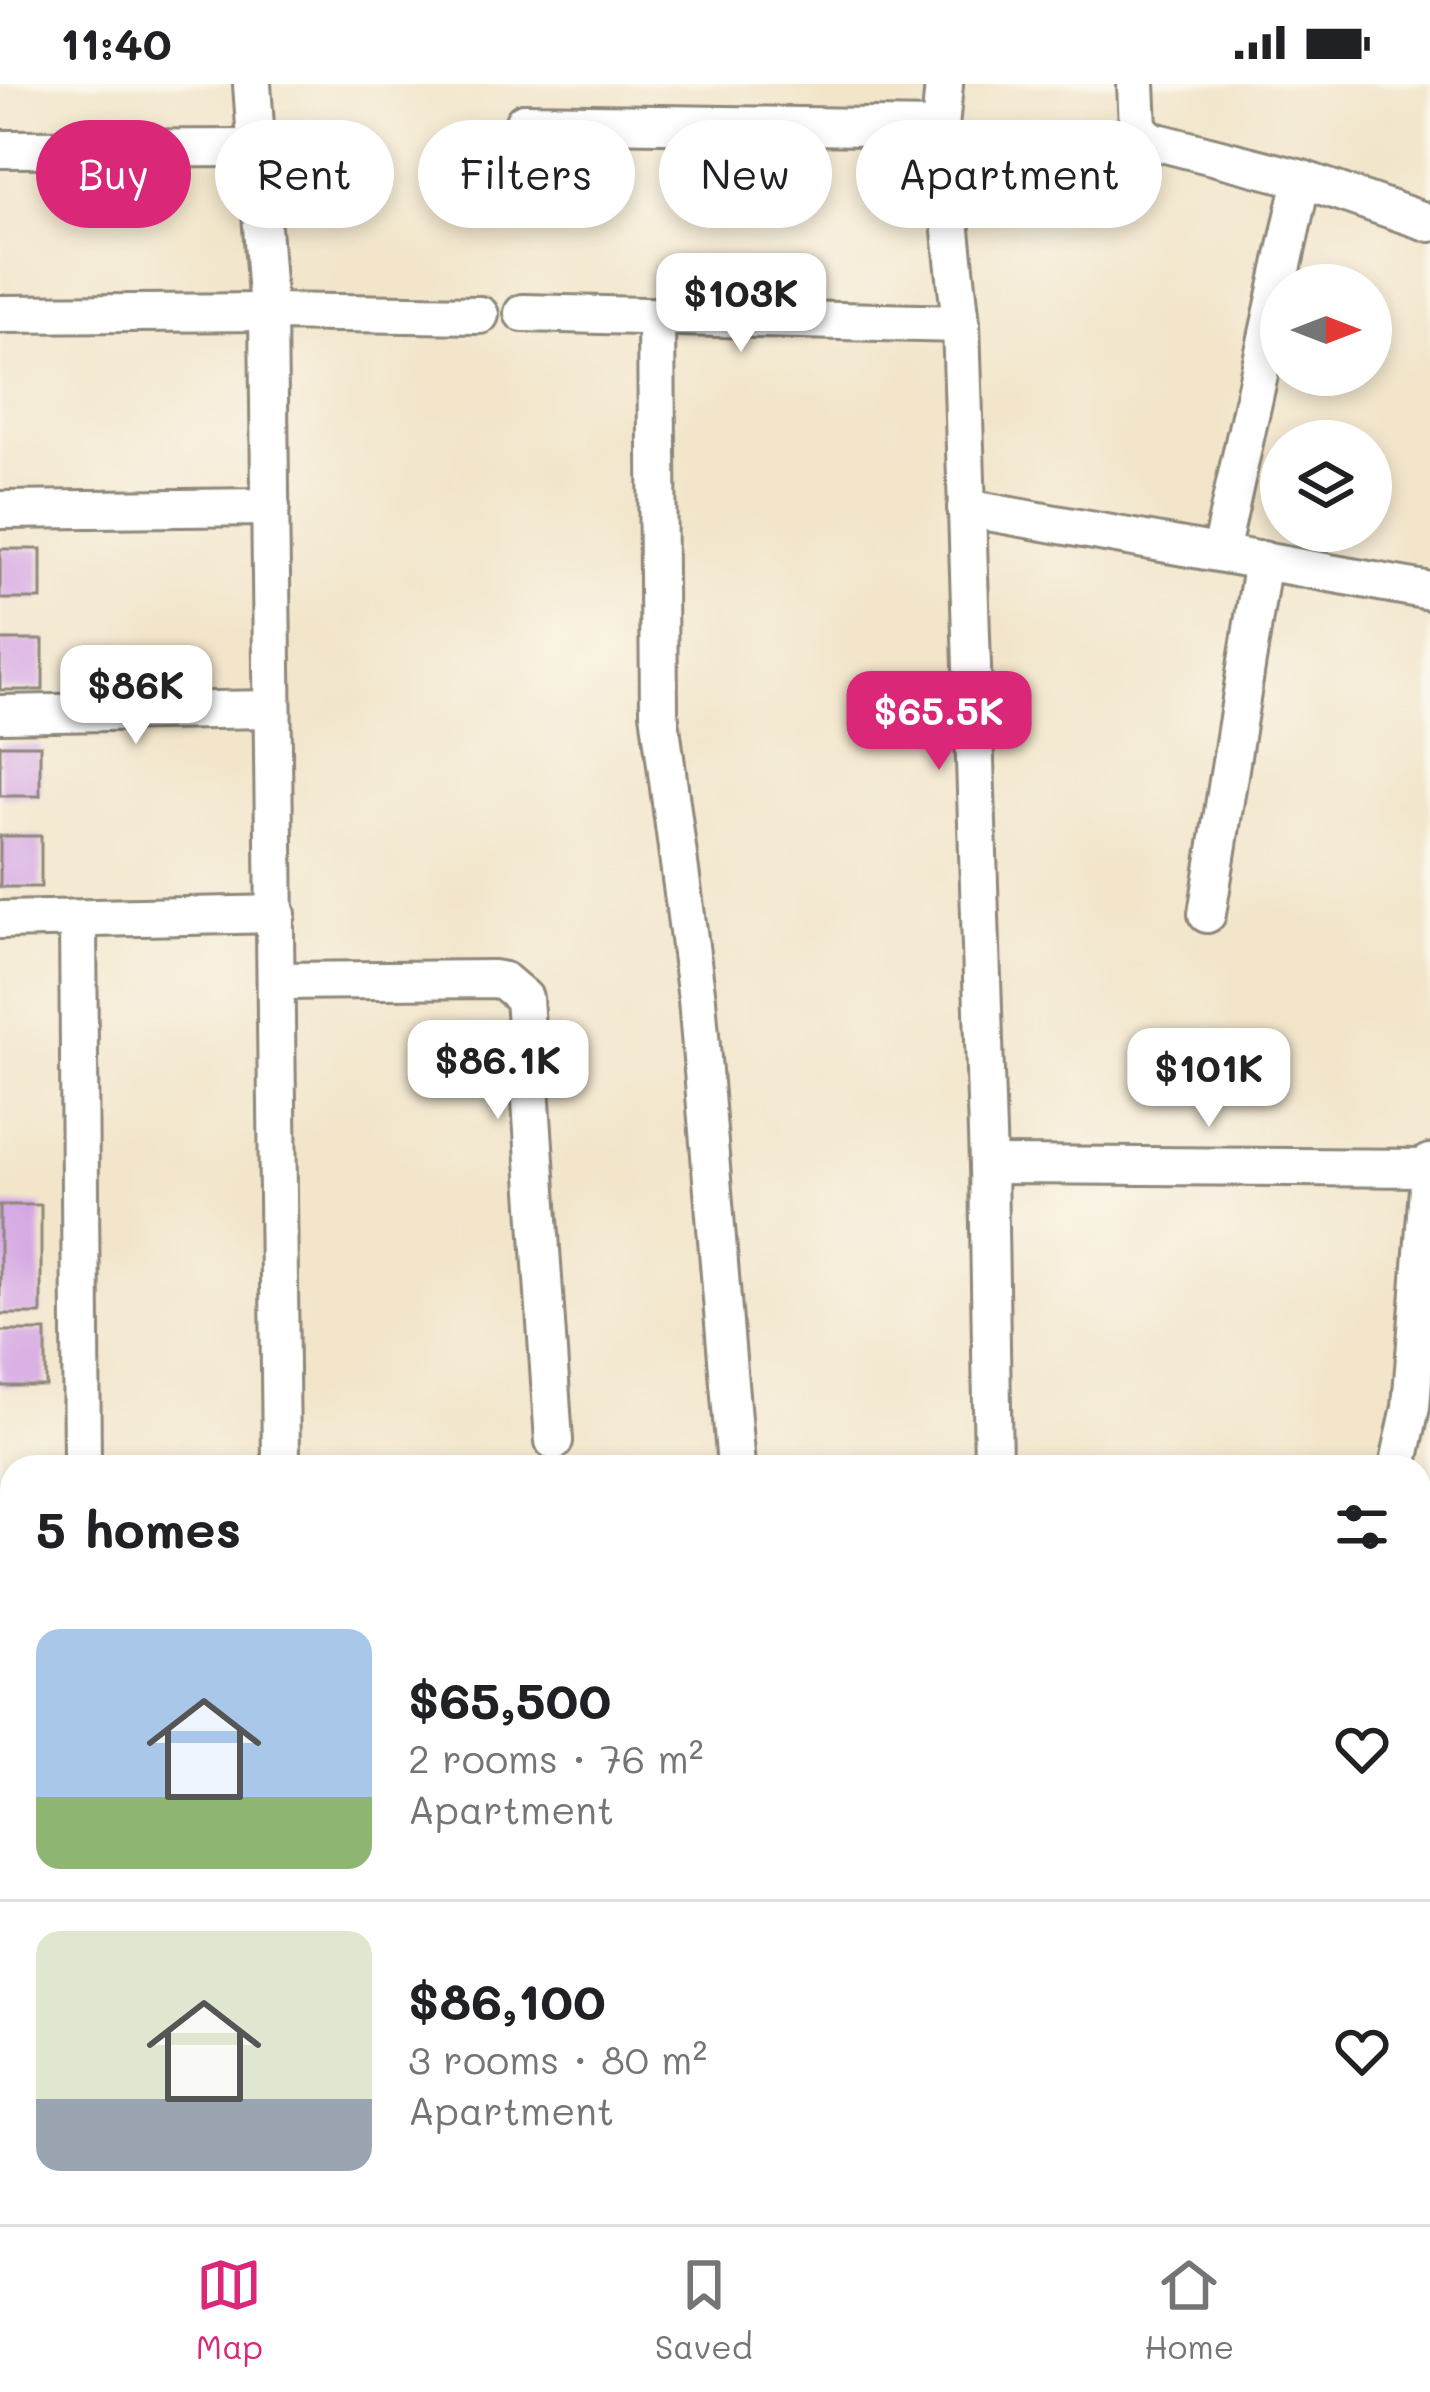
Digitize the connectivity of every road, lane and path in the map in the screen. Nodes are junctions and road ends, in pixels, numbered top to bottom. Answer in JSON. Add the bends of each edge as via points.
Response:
{"nodes":[{"id":1,"x":252,"y":84,"type":"edge"},
{"id":2,"x":944,"y":84,"type":"edge"},
{"id":3,"x":1136,"y":84,"type":"edge"},
{"id":4,"x":254,"y":120,"type":"edge"},
{"id":5,"x":941,"y":120,"type":"edge"},
{"id":6,"x":635,"y":124,"type":"edge"},
{"id":7,"x":856,"y":127,"type":"edge"},
{"id":8,"x":215,"y":148,"type":"edge"},
{"id":9,"x":0,"y":149,"type":"edge"},
{"id":10,"x":1302,"y":179,"type":"junction"},
{"id":11,"x":1430,"y":223,"type":"edge"},
{"id":12,"x":262,"y":228,"type":"edge"},
{"id":13,"x":951,"y":228,"type":"edge"},
{"id":14,"x":268,"y":312,"type":"junction"},
{"id":15,"x":0,"y":314,"type":"edge"},
{"id":16,"x":523,"y":314,"type":"dead end"},
{"id":17,"x":480,"y":315,"type":"dead end"},
{"id":18,"x":656,"y":316,"type":"junction"},
{"id":19,"x":961,"y":324,"type":"junction"},
{"id":20,"x":271,"y":507,"type":"junction"},
{"id":21,"x":966,"y":508,"type":"junction"},
{"id":22,"x":0,"y":510,"type":"edge"},
{"id":23,"x":1220,"y":552,"type":"junction"},
{"id":24,"x":1263,"y":560,"type":"junction"},
{"id":25,"x":1430,"y":591,"type":"edge"},
{"id":26,"x":271,"y":709,"type":"junction"},
{"id":27,"x":0,"y":714,"type":"edge"},
{"id":28,"x":277,"y":914,"type":"junction"},
{"id":29,"x":1207,"y":914,"type":"dead end"},
{"id":30,"x":77,"y":919,"type":"junction"},
{"id":31,"x":0,"y":920,"type":"edge"},
{"id":32,"x":277,"y":981,"type":"junction"},
{"id":33,"x":988,"y":1165,"type":"junction"},
{"id":34,"x":1430,"y":1165,"type":"edge"},
{"id":35,"x":1428,"y":1224,"type":"edge"},
{"id":36,"x":1420,"y":1411,"type":"edge"},
{"id":37,"x":554,"y":1441,"type":"dead end"},
{"id":38,"x":82,"y":1455,"type":"edge"},
{"id":39,"x":281,"y":1455,"type":"edge"},
{"id":40,"x":735,"y":1455,"type":"edge"},
{"id":41,"x":993,"y":1455,"type":"edge"},
{"id":42,"x":1403,"y":1455,"type":"edge"}],
"edges":[{"from":1,"to":4,"type":"street"},
{"from":2,"to":5,"type":"street"},
{"from":3,"to":10,"type":"street","via":[[1138,127],[1150,140]]},
{"from":6,"to":7,"type":"street"},
{"from":8,"to":9,"type":"street"},
{"from":10,"to":11,"type":"street"},
{"from":10,"to":23,"type":"street"},
{"from":12,"to":14,"type":"street"},
{"from":13,"to":19,"type":"street"},
{"from":14,"to":15,"type":"street"},
{"from":14,"to":17,"type":"street"},
{"from":14,"to":20,"type":"street"},
{"from":16,"to":18,"type":"street"},
{"from":18,"to":19,"type":"street"},
{"from":18,"to":40,"type":"street","via":[[659,712],[697,999]]},
{"from":19,"to":21,"type":"street"},
{"from":20,"to":22,"type":"street"},
{"from":20,"to":26,"type":"street"},
{"from":21,"to":23,"type":"street"},
{"from":21,"to":33,"type":"street"},
{"from":23,"to":24,"type":"street"},
{"from":24,"to":25,"type":"street"},
{"from":24,"to":29,"type":"street"},
{"from":26,"to":27,"type":"street"},
{"from":26,"to":28,"type":"street"},
{"from":28,"to":30,"type":"street"},
{"from":28,"to":32,"type":"street"},
{"from":30,"to":31,"type":"street"},
{"from":30,"to":38,"type":"street"},
{"from":32,"to":37,"type":"street","via":[[493,979],[524,998]]},
{"from":32,"to":39,"type":"street"},
{"from":33,"to":34,"type":"street"},
{"from":33,"to":41,"type":"street"},
{"from":34,"to":35,"type":"street"},
{"from":35,"to":36,"type":"street"},
{"from":36,"to":42,"type":"street"}]}
